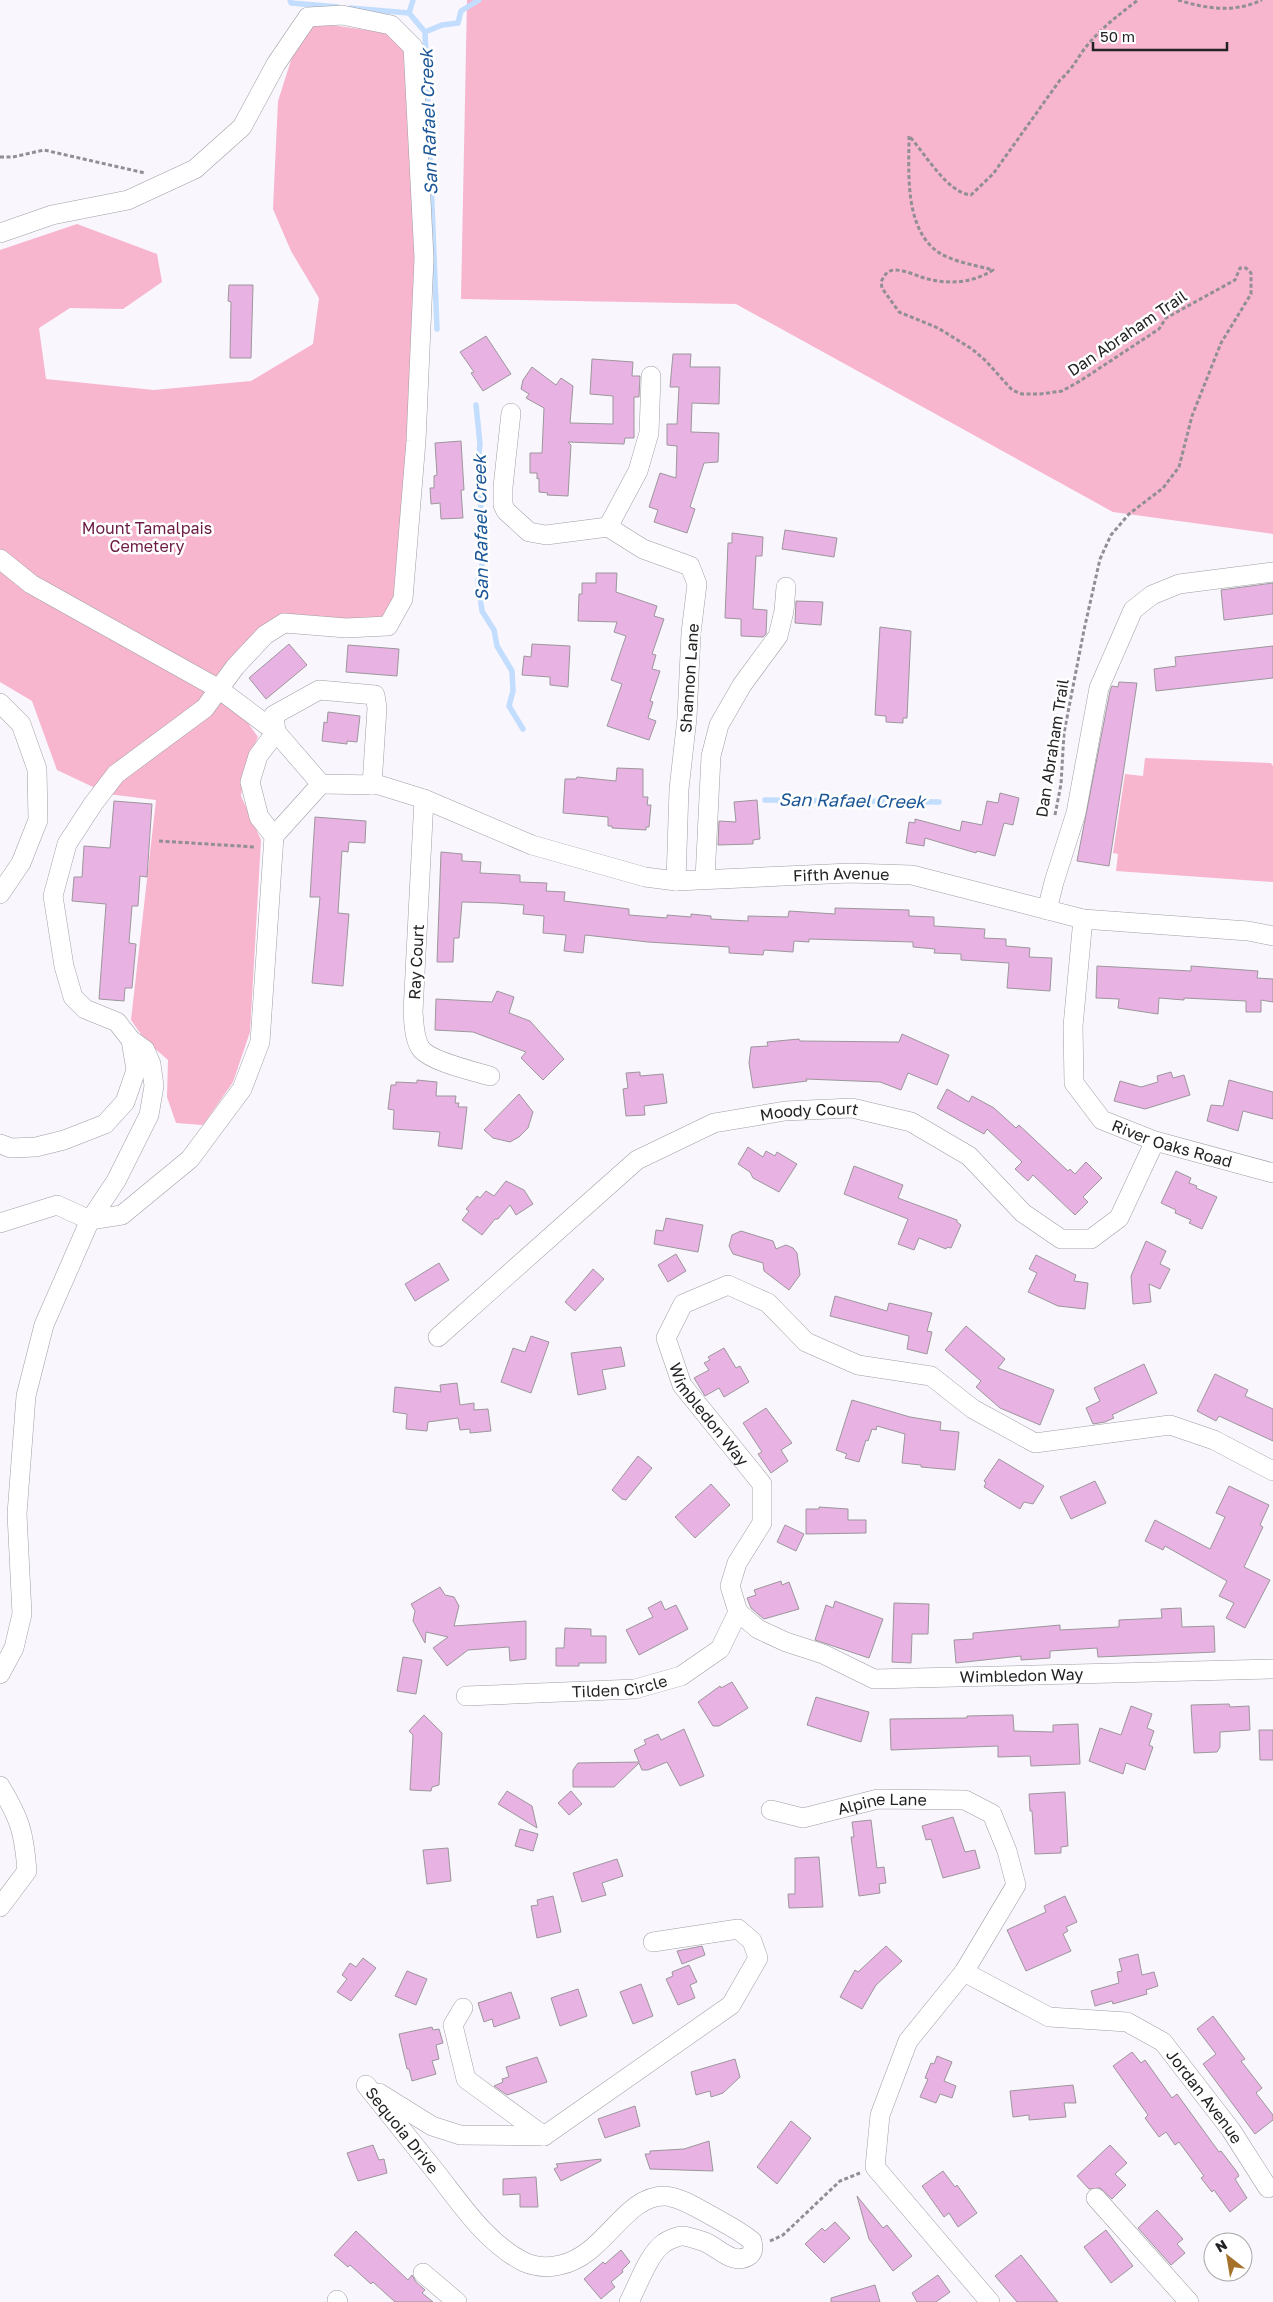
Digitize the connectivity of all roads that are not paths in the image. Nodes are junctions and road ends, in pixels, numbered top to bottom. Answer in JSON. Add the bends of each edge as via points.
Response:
{"nodes":[{"id":1,"x":0,"y":233,"type":"edge"},
{"id":2,"x":651,"y":376,"type":"dead end"},
{"id":3,"x":511,"y":413,"type":"dead end"},
{"id":4,"x":608,"y":527,"type":"junction"},
{"id":5,"x":0,"y":559,"type":"edge"},
{"id":6,"x":1273,"y":572,"type":"edge"},
{"id":7,"x":786,"y":587,"type":"dead end"},
{"id":8,"x":219,"y":689,"type":"junction"},
{"id":9,"x":0,"y":703,"type":"edge"},
{"id":10,"x":0,"y":723,"type":"edge"},
{"id":11,"x":21,"y":724,"type":"junction"},
{"id":12,"x":276,"y":732,"type":"junction"},
{"id":13,"x":321,"y":784,"type":"junction"},
{"id":14,"x":372,"y":785,"type":"junction"},
{"id":15,"x":421,"y":798,"type":"junction"},
{"id":16,"x":274,"y":842,"type":"junction"},
{"id":17,"x":705,"y":879,"type":"junction"},
{"id":18,"x":676,"y":881,"type":"junction"},
{"id":19,"x":0,"y":894,"type":"edge"},
{"id":20,"x":1047,"y":910,"type":"junction"},
{"id":21,"x":1083,"y":920,"type":"junction"},
{"id":22,"x":1273,"y":936,"type":"edge"},
{"id":23,"x":131,"y":1040,"type":"junction"},
{"id":24,"x":490,"y":1076,"type":"dead end"},
{"id":25,"x":1155,"y":1141,"type":"junction"},
{"id":26,"x":0,"y":1144,"type":"edge"},
{"id":27,"x":1273,"y":1173,"type":"edge"},
{"id":28,"x":90,"y":1220,"type":"junction"},
{"id":29,"x":0,"y":1223,"type":"edge"},
{"id":30,"x":438,"y":1337,"type":"dead end"},
{"id":31,"x":1273,"y":1470,"type":"edge"},
{"id":32,"x":738,"y":1612,"type":"junction"},
{"id":33,"x":1273,"y":1669,"type":"edge"},
{"id":34,"x":0,"y":1674,"type":"edge"},
{"id":35,"x":466,"y":1696,"type":"dead end"},
{"id":36,"x":0,"y":1786,"type":"edge"},
{"id":37,"x":771,"y":1810,"type":"dead end"},
{"id":38,"x":0,"y":1907,"type":"edge"},
{"id":39,"x":653,"y":1942,"type":"dead end"},
{"id":40,"x":964,"y":1972,"type":"junction"},
{"id":41,"x":462,"y":2008,"type":"dead end"},
{"id":42,"x":544,"y":2136,"type":"junction"},
{"id":43,"x":1268,"y":2188,"type":"dead end"},
{"id":44,"x":1096,"y":2198,"type":"dead end"},
{"id":45,"x":423,"y":2273,"type":"dead end"},
{"id":46,"x":456,"y":2302,"type":"edge"},
{"id":47,"x":629,"y":2302,"type":"edge"},
{"id":48,"x":990,"y":2302,"type":"edge"},
{"id":49,"x":1189,"y":2302,"type":"edge"}],
"edges":[{"from":1,"to":8,"type":"street","via":[[52,215],[128,200],[195,169],[242,127],[276,64],[308,17],[342,15],[391,24],[413,46],[424,258],[416,441],[402,599],[388,626],[346,628],[284,623],[265,635]]},
{"from":2,"to":4,"type":"street","via":[[649,432],[638,471]]},
{"from":3,"to":4,"type":"street","via":[[503,487],[506,511],[529,532],[546,535]]},
{"from":4,"to":18,"type":"street","name":"Shannon Lane","via":[[643,548],[690,566],[697,584],[679,789]]},
{"from":5,"to":8,"type":"street","via":[[31,584]]},
{"from":6,"to":20,"type":"street","via":[[1180,584],[1152,595],[1133,610],[1099,688],[1076,813]]},
{"from":7,"to":17,"type":"street","via":[[778,636],[742,684],[718,725],[711,756]]},
{"from":8,"to":12,"type":"street"},
{"from":8,"to":23,"type":"street","via":[[205,708],[116,774],[67,844],[53,896],[64,966],[73,997],[85,1009],[117,1022]]},
{"from":9,"to":11,"type":"street"},
{"from":10,"to":11,"type":"street"},
{"from":11,"to":19,"type":"street","via":[[37,769],[38,820],[21,863]]},
{"from":12,"to":13,"type":"street"},
{"from":12,"to":14,"type":"street","via":[[274,715],[319,690],[375,695]]},
{"from":12,"to":16,"type":"street","via":[[258,756],[250,782],[259,817]]},
{"from":13,"to":14,"type":"street","name":"Fifth Avenue"},
{"from":13,"to":16,"type":"street"},
{"from":14,"to":15,"type":"street","name":"Fifth Avenue"},
{"from":15,"to":18,"type":"street","name":"Fifth Avenue","via":[[532,845],[645,877]]},
{"from":15,"to":24,"type":"street","name":"Ray Court","via":[[413,1012],[417,1041],[421,1050],[432,1057]]},
{"from":16,"to":28,"type":"street","via":[[260,1042],[242,1089],[190,1159],[122,1215]]},
{"from":17,"to":18,"type":"street","name":"Fifth Avenue"},
{"from":17,"to":20,"type":"street","name":"Fifth Avenue","via":[[850,873],[912,875]]},
{"from":20,"to":21,"type":"street","name":"Fifth Avenue"},
{"from":21,"to":22,"type":"street","name":"Fifth Avenue","via":[[1248,931]]},
{"from":21,"to":25,"type":"street","name":"River Oaks Road","via":[[1073,1026],[1074,1083],[1102,1120]]},
{"from":23,"to":26,"type":"street","via":[[136,1070],[125,1102],[105,1124],[36,1147],[11,1148]]},
{"from":23,"to":28,"type":"street","via":[[145,1050],[151,1064],[154,1086],[149,1115],[116,1181]]},
{"from":25,"to":27,"type":"street","name":"River Oaks Road"},
{"from":25,"to":30,"type":"street","name":"Moody Court","via":[[1119,1218],[1091,1239],[1061,1239],[1023,1213],[969,1156],[911,1122],[852,1108],[785,1111],[714,1124],[636,1160]]},
{"from":28,"to":29,"type":"street","via":[[57,1205]]},
{"from":28,"to":34,"type":"street","via":[[44,1325],[26,1396],[17,1514],[22,1614],[14,1648]]},
{"from":31,"to":32,"type":"street","name":"Wimbledon Way","via":[[1214,1440],[1170,1425],[1035,1442],[973,1409],[931,1376],[858,1364],[806,1342],[768,1303],[728,1285],[683,1304],[666,1338],[682,1385],[762,1484],[762,1523],[737,1564],[730,1586]]},
{"from":32,"to":33,"type":"street","name":"Wimbledon Way","via":[[758,1630],[823,1654],[874,1679]]},
{"from":32,"to":35,"type":"street","name":"Tilden Circle","via":[[720,1649],[682,1676],[635,1690]]},
{"from":36,"to":38,"type":"street","via":[[15,1810],[25,1837],[27,1871]]},
{"from":37,"to":40,"type":"street","name":"Alpine Lane","via":[[803,1818],[878,1799],[965,1800],[992,1814],[1016,1884]]},
{"from":39,"to":42,"type":"street","via":[[738,1929],[752,1941],[758,1958],[731,2005]]},
{"from":40,"to":43,"type":"street","name":"Jordan Avenue","via":[[1049,2016],[1127,2022],[1163,2042],[1231,2130]]},
{"from":40,"to":48,"type":"street","via":[[908,2041],[880,2115],[875,2167]]},
{"from":41,"to":42,"type":"street","via":[[453,2025],[466,2079]]},
{"from":42,"to":47,"type":"street","name":"Sequoia Drive","via":[[460,2135],[432,2126],[366,2085],[471,2216],[503,2250],[525,2262],[548,2268],[585,2256],[632,2208],[656,2197],[675,2198],[702,2210],[752,2241],[754,2248],[751,2254],[742,2259],[735,2259],[706,2243],[682,2236],[664,2242],[651,2255]]},
{"from":44,"to":49,"type":"street"},
{"from":45,"to":46,"type":"street"}]}
